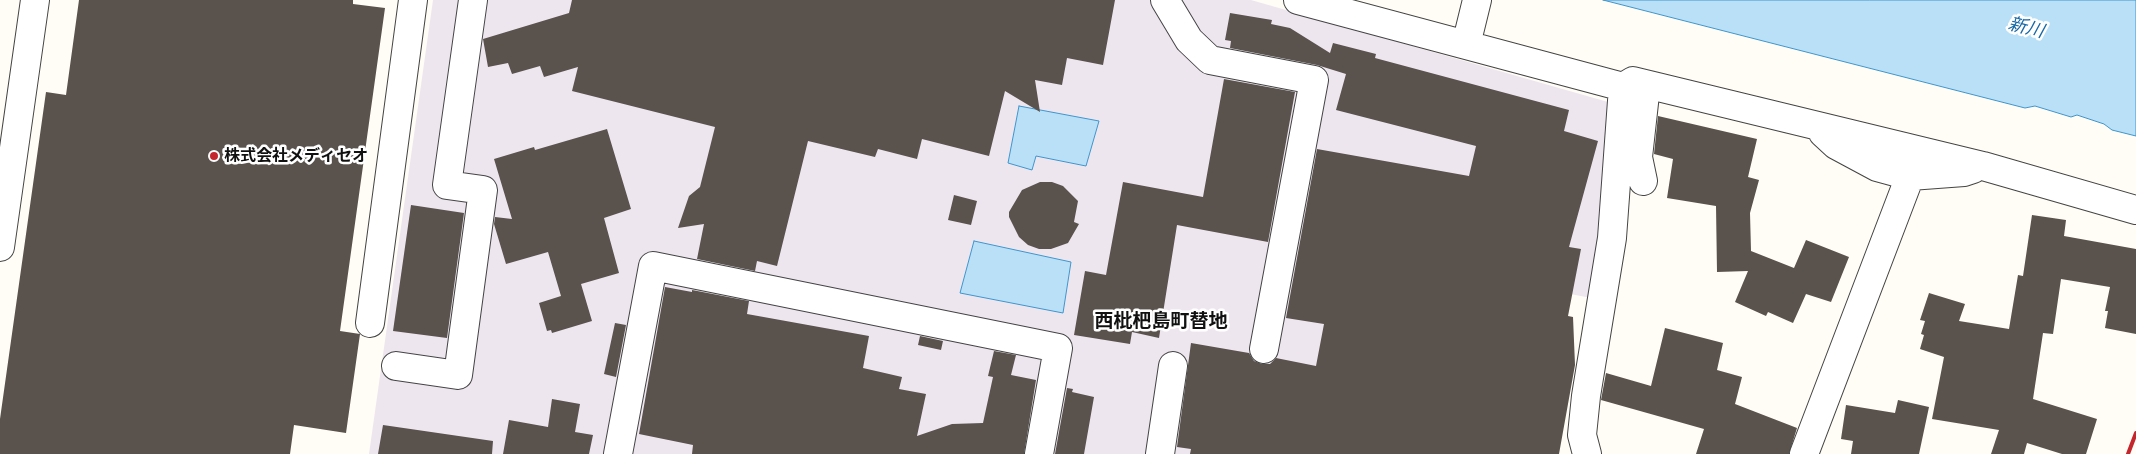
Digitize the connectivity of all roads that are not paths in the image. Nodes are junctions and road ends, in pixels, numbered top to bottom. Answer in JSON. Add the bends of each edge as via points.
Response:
{"nodes":[{"id":1,"x":35,"y":0,"type":"edge"},
{"id":2,"x":413,"y":0,"type":"edge"},
{"id":3,"x":472,"y":0,"type":"edge"},
{"id":4,"x":1165,"y":0,"type":"edge"},
{"id":5,"x":1298,"y":0,"type":"edge"},
{"id":6,"x":1475,"y":6,"type":"edge"},
{"id":7,"x":1466,"y":45,"type":"junction"},
{"id":8,"x":1635,"y":86,"type":"junction"},
{"id":9,"x":1815,"y":125,"type":"junction"},
{"id":10,"x":1983,"y":166,"type":"junction"},
{"id":11,"x":1910,"y":176,"type":"junction"},
{"id":12,"x":1643,"y":182,"type":"dead end"},
{"id":13,"x":2136,"y":210,"type":"edge"},
{"id":14,"x":0,"y":247,"type":"edge"},
{"id":15,"x":370,"y":323,"type":"dead end"},
{"id":16,"x":1264,"y":349,"type":"dead end"},
{"id":17,"x":396,"y":366,"type":"dead end"},
{"id":18,"x":1173,"y":366,"type":"dead end"},
{"id":19,"x":618,"y":454,"type":"edge"},
{"id":20,"x":1039,"y":454,"type":"edge"},
{"id":21,"x":1160,"y":454,"type":"edge"},
{"id":22,"x":1587,"y":454,"type":"edge"},
{"id":23,"x":1804,"y":454,"type":"edge"}],
"edges":[{"from":1,"to":14,"type":"street"},
{"from":2,"to":15,"type":"street"},
{"from":3,"to":17,"type":"street","via":[[447,185],[483,190],[458,375]]},
{"from":4,"to":16,"type":"street","via":[[1189,40],[1210,60],[1314,80]]},
{"from":5,"to":7,"type":"street"},
{"from":6,"to":7,"type":"street"},
{"from":7,"to":8,"type":"street"},
{"from":8,"to":9,"type":"street"},
{"from":8,"to":12,"type":"street","via":[[1638,157]]},
{"from":8,"to":22,"type":"street","via":[[1586,396],[1582,435]]},
{"from":9,"to":10,"type":"street"},
{"from":9,"to":11,"type":"street","via":[[1836,145],[1876,167]]},
{"from":10,"to":11,"type":"street","via":[[1964,172]]},
{"from":10,"to":13,"type":"street"},
{"from":11,"to":23,"type":"street"},
{"from":18,"to":21,"type":"street"},
{"from":19,"to":20,"type":"street","via":[[653,266],[1058,348]]}]}
